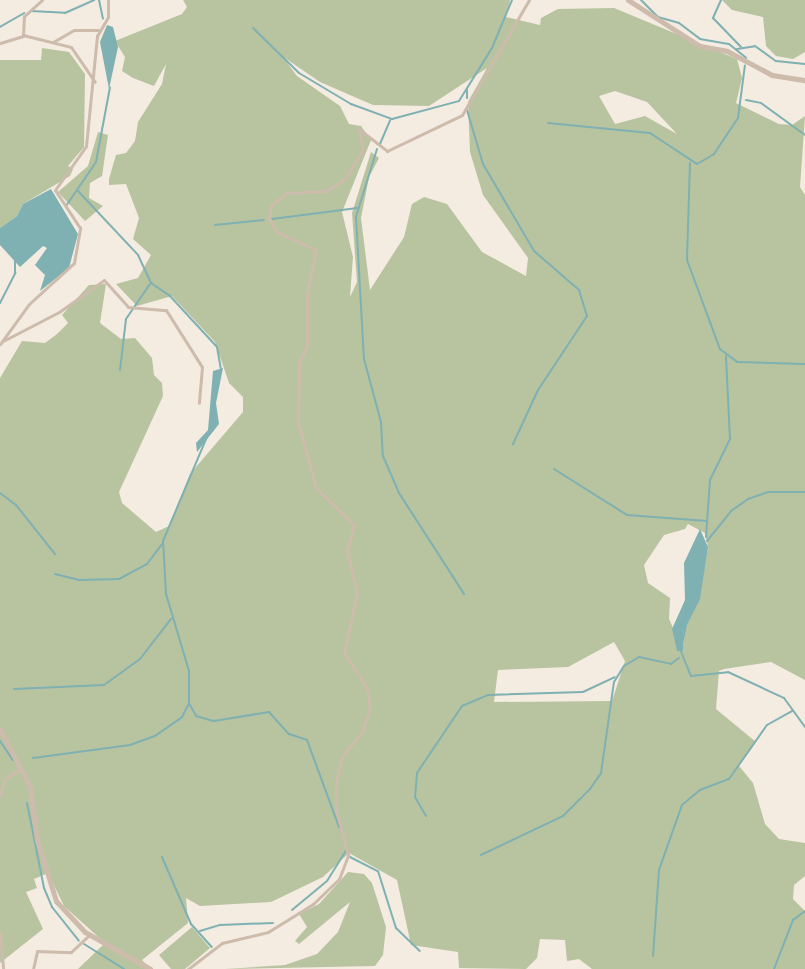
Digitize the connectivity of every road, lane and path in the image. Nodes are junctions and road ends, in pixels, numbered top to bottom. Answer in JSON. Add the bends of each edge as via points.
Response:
{"nodes":[{"id":1,"x":42,"y":0,"type":"edge"},
{"id":2,"x":108,"y":0,"type":"edge"},
{"id":3,"x":529,"y":0,"type":"edge"},
{"id":4,"x":628,"y":0,"type":"edge"},
{"id":5,"x":99,"y":30,"type":"junction"},
{"id":6,"x":25,"y":36,"type":"junction"},
{"id":7,"x":53,"y":42,"type":"junction"},
{"id":8,"x":0,"y":43,"type":"edge"},
{"id":9,"x":805,"y":80,"type":"edge"},
{"id":10,"x":96,"y":85,"type":"junction"},
{"id":11,"x":2,"y":343,"type":"edge"},
{"id":12,"x":199,"y":403,"type":"dead end"},
{"id":13,"x":0,"y":729,"type":"edge"},
{"id":14,"x":22,"y":768,"type":"junction"},
{"id":15,"x":0,"y":796,"type":"edge"},
{"id":16,"x":0,"y":933,"type":"edge"},
{"id":17,"x":89,"y":935,"type":"junction"},
{"id":18,"x":3,"y":969,"type":"edge"},
{"id":19,"x":33,"y":969,"type":"edge"},
{"id":20,"x":150,"y":969,"type":"edge"},
{"id":21,"x":188,"y":969,"type":"edge"}],
"edges":[{"from":1,"to":6,"type":"street","via":[[24,16]]},
{"from":2,"to":5,"type":"street","via":[[108,17]]},
{"from":3,"to":21,"type":"street","via":[[462,115],[387,151],[360,128],[363,149],[339,184],[319,192],[292,190],[271,206],[272,228],[316,250],[307,293],[306,349],[299,362],[298,422],[316,488],[353,522],[347,551],[357,593],[344,653],[367,688],[370,708],[362,732],[342,756],[336,782],[336,809],[349,850],[339,879],[272,930],[222,943]]},
{"from":4,"to":9,"type":"street","via":[[700,46],[727,51],[772,75]]},
{"from":5,"to":7,"type":"street","via":[[74,30]]},
{"from":5,"to":10,"type":"street"},
{"from":6,"to":7,"type":"street"},
{"from":6,"to":8,"type":"street"},
{"from":7,"to":10,"type":"street","via":[[76,51]]},
{"from":10,"to":11,"type":"street","via":[[86,146],[55,190],[80,228],[74,263],[29,304]]},
{"from":11,"to":12,"type":"street","via":[[104,280],[128,307],[166,310],[202,367]]},
{"from":13,"to":14,"type":"street"},
{"from":14,"to":15,"type":"street","via":[[5,779]]},
{"from":14,"to":17,"type":"street","via":[[52,892]]},
{"from":16,"to":18,"type":"street"},
{"from":17,"to":19,"type":"street","via":[[71,952],[37,951]]},
{"from":17,"to":20,"type":"street"}]}
